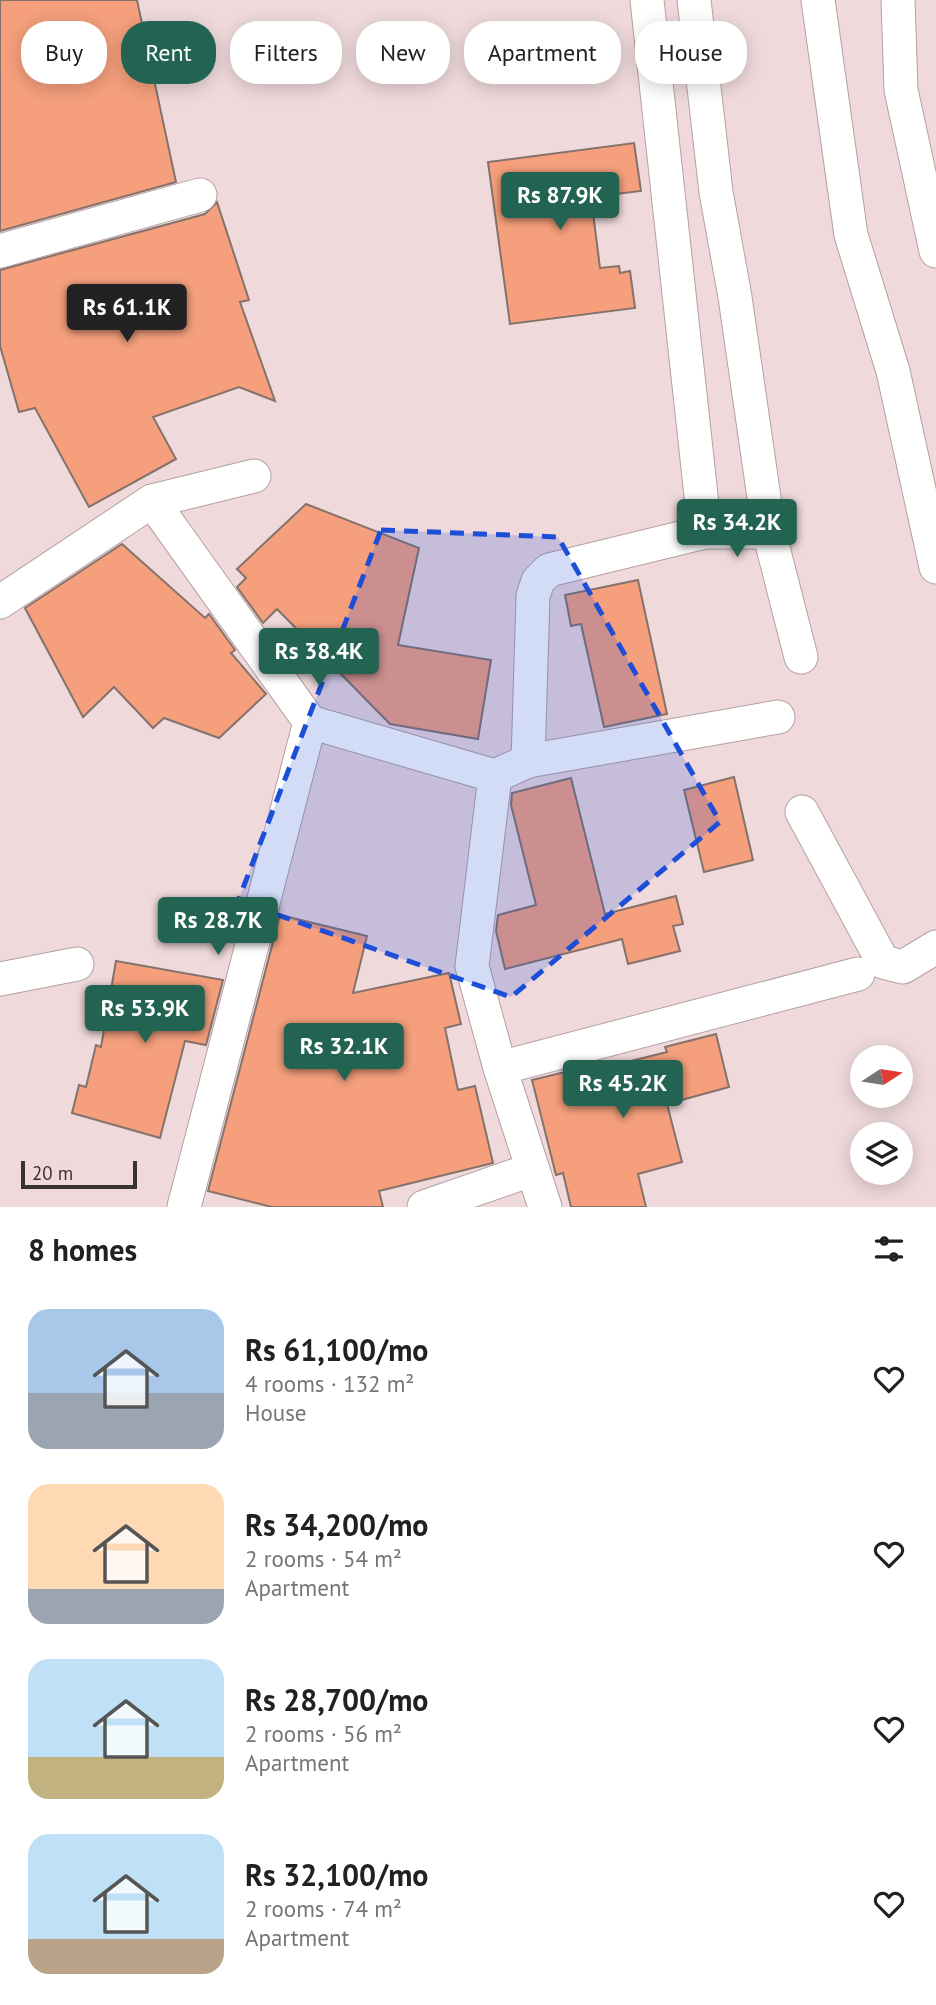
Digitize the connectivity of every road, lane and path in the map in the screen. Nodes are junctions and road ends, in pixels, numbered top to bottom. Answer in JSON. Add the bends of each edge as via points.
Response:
{"nodes":[{"id":1,"x":648,"y":0,"type":"edge"},
{"id":2,"x":694,"y":0,"type":"edge"},
{"id":3,"x":818,"y":0,"type":"edge"},
{"id":4,"x":898,"y":0,"type":"edge"},
{"id":5,"x":200,"y":195,"type":"dead end"},
{"id":6,"x":0,"y":251,"type":"edge"},
{"id":7,"x":936,"y":251,"type":"edge"},
{"id":8,"x":254,"y":476,"type":"dead end"},
{"id":9,"x":152,"y":501,"type":"junction"},
{"id":10,"x":705,"y":532,"type":"junction"},
{"id":11,"x":769,"y":532,"type":"junction"},
{"id":12,"x":936,"y":566,"type":"edge"},
{"id":13,"x":0,"y":602,"type":"edge"},
{"id":14,"x":801,"y":657,"type":"dead end"},
{"id":15,"x":778,"y":717,"type":"dead end"},
{"id":16,"x":310,"y":722,"type":"junction"},
{"id":17,"x":528,"y":761,"type":"junction"},
{"id":18,"x":495,"y":776,"type":"junction"},
{"id":19,"x":802,"y":812,"type":"dead end"},
{"id":20,"x":936,"y":947,"type":"edge"},
{"id":21,"x":77,"y":964,"type":"dead end"},
{"id":22,"x":858,"y":974,"type":"dead end"},
{"id":23,"x":0,"y":979,"type":"edge"},
{"id":24,"x":500,"y":1068,"type":"junction"},
{"id":25,"x":531,"y":1170,"type":"junction"},
{"id":26,"x":184,"y":1207,"type":"edge"},
{"id":27,"x":424,"y":1207,"type":"edge"},
{"id":28,"x":545,"y":1207,"type":"edge"}],
"edges":[{"from":1,"to":10,"type":"street"},
{"from":2,"to":11,"type":"street","via":[[716,192]]},
{"from":3,"to":12,"type":"street","via":[[850,235],[893,371]]},
{"from":4,"to":7,"type":"street","via":[[901,90]]},
{"from":5,"to":6,"type":"street"},
{"from":8,"to":9,"type":"street"},
{"from":9,"to":13,"type":"street"},
{"from":9,"to":16,"type":"street"},
{"from":10,"to":11,"type":"street"},
{"from":10,"to":17,"type":"street","via":[[549,570],[538,581],[533,596]]},
{"from":11,"to":14,"type":"street"},
{"from":15,"to":17,"type":"street"},
{"from":16,"to":18,"type":"street"},
{"from":16,"to":26,"type":"street"},
{"from":17,"to":18,"type":"street"},
{"from":18,"to":24,"type":"street","via":[[472,965]]},
{"from":19,"to":20,"type":"street","via":[[883,962],[903,967]]},
{"from":21,"to":23,"type":"street"},
{"from":22,"to":24,"type":"street"},
{"from":24,"to":25,"type":"street"},
{"from":25,"to":27,"type":"street"},
{"from":25,"to":28,"type":"street"}]}
